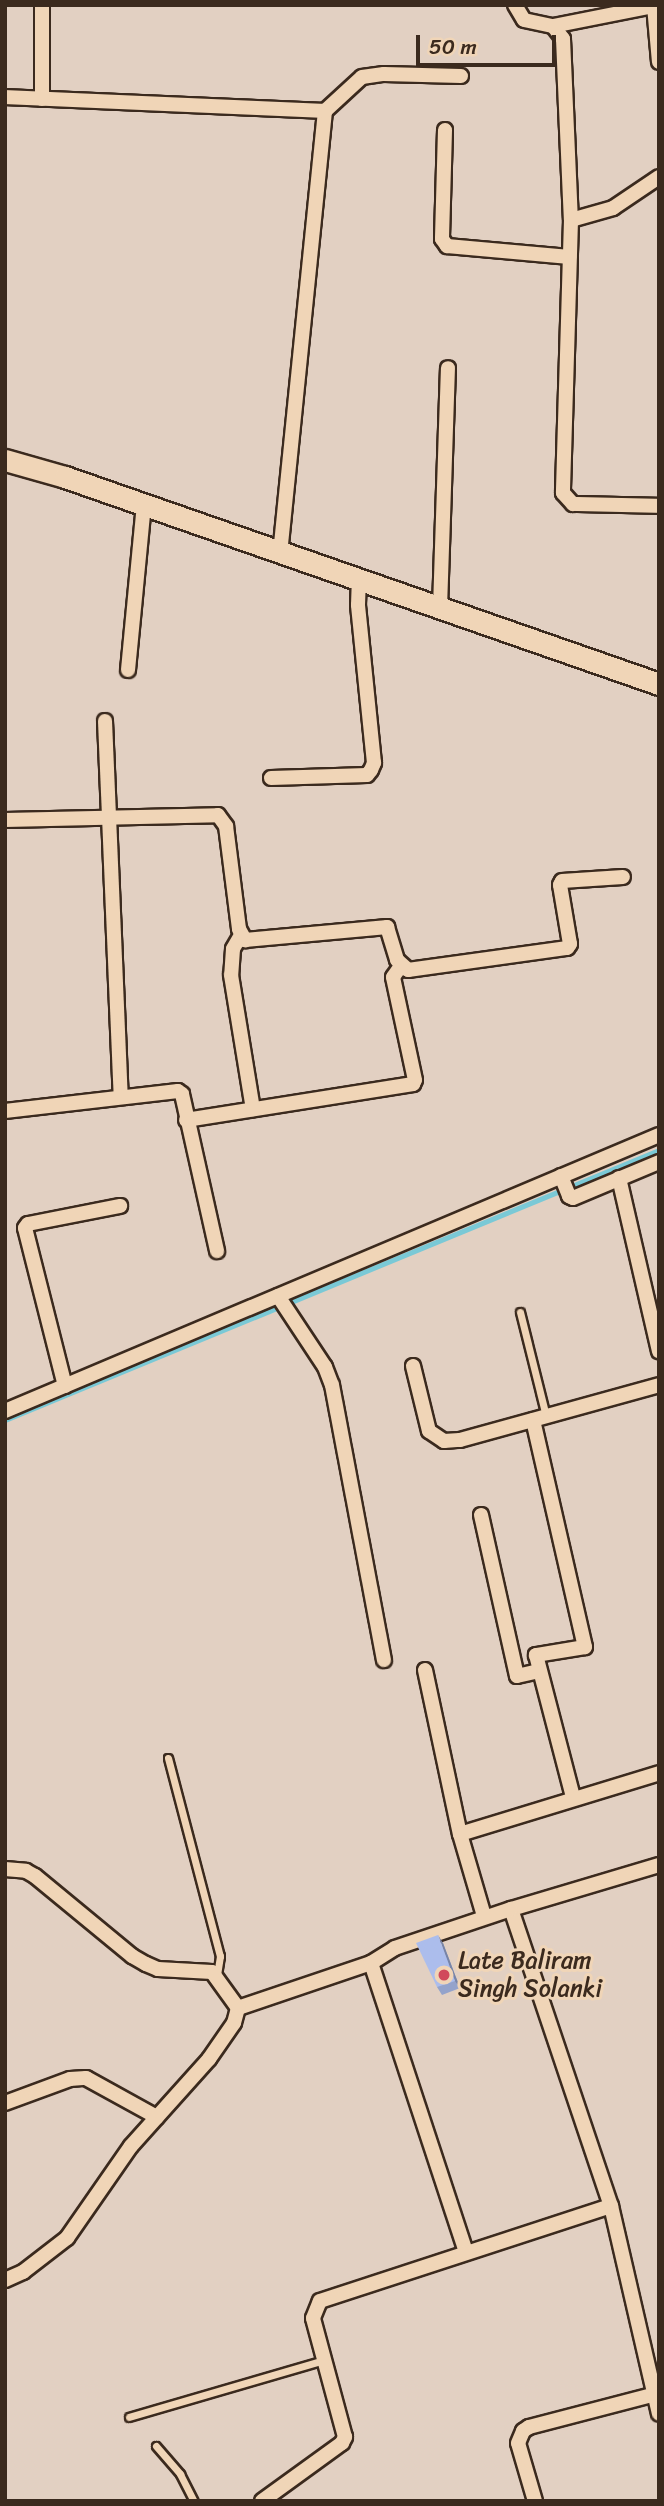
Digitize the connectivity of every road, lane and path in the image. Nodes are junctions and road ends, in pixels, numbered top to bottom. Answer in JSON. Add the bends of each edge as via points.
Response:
{"nodes":[{"id":1,"x":42,"y":5,"type":"edge"},
{"id":2,"x":515,"y":5,"type":"edge"},
{"id":3,"x":656,"y":6,"type":"edge"},
{"id":4,"x":553,"y":26,"type":"junction"},
{"id":5,"x":659,"y":62,"type":"edge"},
{"id":6,"x":461,"y":76,"type":"dead end"},
{"id":7,"x":5,"y":97,"type":"edge"},
{"id":8,"x":42,"y":99,"type":"junction"},
{"id":9,"x":325,"y":111,"type":"junction"},
{"id":10,"x":445,"y":130,"type":"dead end"},
{"id":11,"x":659,"y":177,"type":"edge"},
{"id":12,"x":571,"y":220,"type":"junction"},
{"id":13,"x":570,"y":257,"type":"junction"},
{"id":14,"x":448,"y":368,"type":"dead end"},
{"id":15,"x":5,"y":460,"type":"edge"},
{"id":16,"x":144,"y":505,"type":"junction"},
{"id":17,"x":659,"y":506,"type":"edge"},
{"id":18,"x":280,"y":552,"type":"junction"},
{"id":19,"x":359,"y":579,"type":"junction"},
{"id":20,"x":440,"y":608,"type":"junction"},
{"id":21,"x":128,"y":670,"type":"dead end"},
{"id":22,"x":659,"y":684,"type":"edge"},
{"id":23,"x":105,"y":722,"type":"dead end"},
{"id":24,"x":271,"y":778,"type":"dead end"},
{"id":25,"x":109,"y":818,"type":"junction"},
{"id":26,"x":5,"y":820,"type":"edge"},
{"id":27,"x":623,"y":877,"type":"dead end"},
{"id":28,"x":241,"y":935,"type":"junction"},
{"id":29,"x":401,"y":966,"type":"junction"},
{"id":30,"x":121,"y":1097,"type":"junction"},
{"id":31,"x":253,"y":1109,"type":"junction"},
{"id":32,"x":5,"y":1111,"type":"edge"},
{"id":33,"x":186,"y":1120,"type":"junction"},
{"id":34,"x":659,"y":1135,"type":"edge"},
{"id":35,"x":659,"y":1162,"type":"edge"},
{"id":36,"x":619,"y":1178,"type":"junction"},
{"id":37,"x":562,"y":1179,"type":"junction"},
{"id":38,"x":120,"y":1206,"type":"dead end"},
{"id":39,"x":217,"y":1251,"type":"dead end"},
{"id":40,"x":282,"y":1304,"type":"junction"},
{"id":41,"x":520,"y":1312,"type":"dead end"},
{"id":42,"x":659,"y":1351,"type":"edge"},
{"id":43,"x":413,"y":1366,"type":"dead end"},
{"id":44,"x":65,"y":1386,"type":"junction"},
{"id":45,"x":658,"y":1387,"type":"edge"},
{"id":46,"x":5,"y":1411,"type":"edge"},
{"id":47,"x":539,"y":1418,"type":"junction"},
{"id":48,"x":481,"y":1516,"type":"dead end"},
{"id":49,"x":384,"y":1661,"type":"dead end"},
{"id":50,"x":425,"y":1670,"type":"dead end"},
{"id":51,"x":539,"y":1671,"type":"junction"},
{"id":52,"x":168,"y":1758,"type":"dead end"},
{"id":53,"x":659,"y":1773,"type":"edge"},
{"id":54,"x":573,"y":1797,"type":"junction"},
{"id":55,"x":460,"y":1834,"type":"junction"},
{"id":56,"x":659,"y":1865,"type":"edge"},
{"id":57,"x":5,"y":1869,"type":"edge"},
{"id":58,"x":511,"y":1909,"type":"junction"},
{"id":59,"x":484,"y":1916,"type":"junction"},
{"id":60,"x":372,"y":1963,"type":"junction"},
{"id":61,"x":217,"y":1975,"type":"junction"},
{"id":62,"x":238,"y":2008,"type":"junction"},
{"id":63,"x":5,"y":2103,"type":"edge"},
{"id":64,"x":157,"y":2117,"type":"junction"},
{"id":65,"x":611,"y":2206,"type":"junction"},
{"id":66,"x":466,"y":2252,"type":"junction"},
{"id":67,"x":5,"y":2280,"type":"edge"},
{"id":68,"x":325,"y":2360,"type":"junction"},
{"id":69,"x":656,"y":2394,"type":"junction"},
{"id":70,"x":659,"y":2414,"type":"edge"},
{"id":71,"x":129,"y":2417,"type":"dead end"},
{"id":72,"x":156,"y":2446,"type":"dead end"},
{"id":73,"x":194,"y":2501,"type":"edge"},
{"id":74,"x":262,"y":2501,"type":"edge"},
{"id":75,"x":536,"y":2501,"type":"edge"}],
"edges":[{"from":1,"to":8,"type":"street"},
{"from":2,"to":4,"type":"street","via":[[524,20]]},
{"from":3,"to":4,"type":"street"},
{"from":3,"to":5,"type":"street"},
{"from":4,"to":12,"type":"street","via":[[563,39]]},
{"from":6,"to":9,"type":"street","via":[[362,77]]},
{"from":7,"to":8,"type":"street"},
{"from":8,"to":9,"type":"street"},
{"from":9,"to":18,"type":"street"},
{"from":10,"to":13,"type":"street","via":[[442,239],[447,246]]},
{"from":11,"to":12,"type":"street","via":[[613,208]]},
{"from":12,"to":13,"type":"street"},
{"from":13,"to":17,"type":"street","via":[[563,492],[573,505]]},
{"from":14,"to":20,"type":"street"},
{"from":15,"to":16,"type":"street"},
{"from":16,"to":18,"type":"street"},
{"from":16,"to":21,"type":"street"},
{"from":18,"to":19,"type":"street"},
{"from":19,"to":20,"type":"street"},
{"from":19,"to":24,"type":"street","via":[[371,770],[367,775]]},
{"from":20,"to":22,"type":"street"},
{"from":23,"to":25,"type":"street"},
{"from":25,"to":26,"type":"street"},
{"from":25,"to":28,"type":"street","via":[[218,815],[226,827]]},
{"from":25,"to":30,"type":"street"},
{"from":27,"to":29,"type":"street","via":[[562,881],[567,947],[408,970]]},
{"from":28,"to":29,"type":"street","via":[[245,940],[387,927]]},
{"from":28,"to":31,"type":"street","via":[[233,949],[231,975]]},
{"from":29,"to":31,"type":"street","via":[[393,977],[413,1084]]},
{"from":30,"to":32,"type":"street"},
{"from":30,"to":33,"type":"street","via":[[178,1091]]},
{"from":31,"to":33,"type":"street"},
{"from":33,"to":39,"type":"street"},
{"from":34,"to":37,"type":"street"},
{"from":35,"to":36,"type":"street"},
{"from":36,"to":37,"type":"street","via":[[573,1198]]},
{"from":36,"to":42,"type":"street"},
{"from":37,"to":40,"type":"street"},
{"from":38,"to":44,"type":"street","via":[[25,1228]]},
{"from":40,"to":44,"type":"street"},
{"from":40,"to":49,"type":"street","via":[[326,1367],[332,1385]]},
{"from":41,"to":47,"type":"lane"},
{"from":43,"to":47,"type":"street","via":[[429,1431],[444,1441]]},
{"from":44,"to":46,"type":"street"},
{"from":45,"to":47,"type":"street"},
{"from":47,"to":51,"type":"street","via":[[585,1647],[536,1656]]},
{"from":48,"to":51,"type":"street","via":[[517,1676]]},
{"from":50,"to":55,"type":"street"},
{"from":51,"to":54,"type":"street"},
{"from":52,"to":61,"type":"lane","via":[[220,1956]]},
{"from":53,"to":54,"type":"street","via":[[585,1798]]},
{"from":54,"to":55,"type":"street"},
{"from":55,"to":59,"type":"street"},
{"from":56,"to":58,"type":"street"},
{"from":57,"to":61,"type":"street","via":[[35,1876],[146,1964]]},
{"from":58,"to":59,"type":"street"},
{"from":58,"to":65,"type":"street"},
{"from":59,"to":60,"type":"street","via":[[395,1948]]},
{"from":60,"to":62,"type":"street"},
{"from":60,"to":66,"type":"street"},
{"from":61,"to":62,"type":"street"},
{"from":62,"to":64,"type":"street","via":[[234,2023],[209,2060]]},
{"from":63,"to":64,"type":"street","via":[[70,2079],[86,2078]]},
{"from":64,"to":67,"type":"street","via":[[97,2191],[67,2238]]},
{"from":65,"to":66,"type":"street"},
{"from":65,"to":69,"type":"street"},
{"from":66,"to":68,"type":"street","via":[[320,2301],[313,2318]]},
{"from":68,"to":71,"type":"lane"},
{"from":68,"to":74,"type":"street","via":[[344,2427],[342,2443]]},
{"from":69,"to":70,"type":"street"},
{"from":69,"to":75,"type":"street","via":[[523,2431],[518,2443]]},
{"from":72,"to":73,"type":"lane","via":[[180,2474]]}]}
